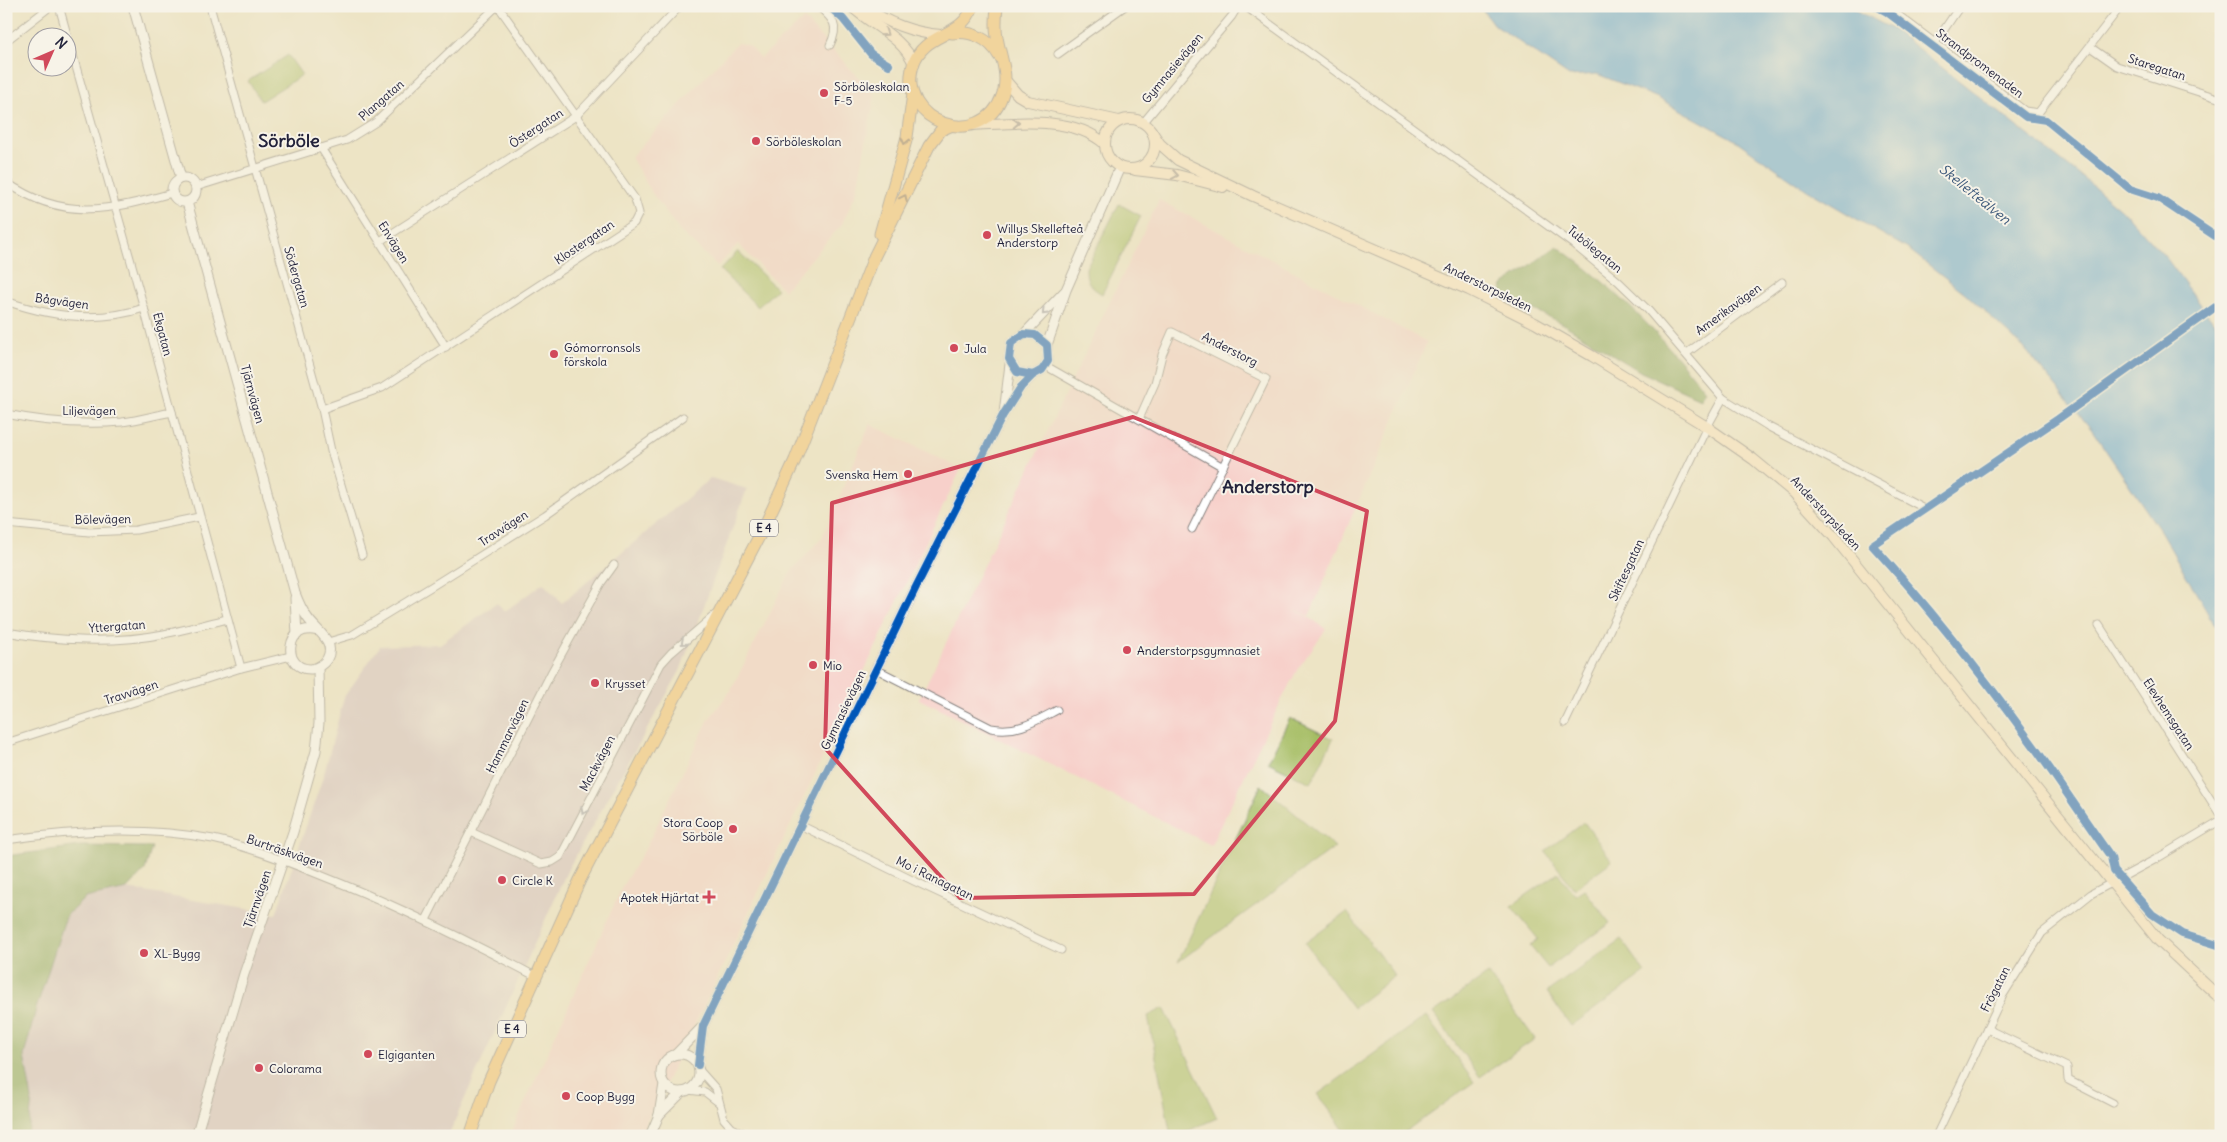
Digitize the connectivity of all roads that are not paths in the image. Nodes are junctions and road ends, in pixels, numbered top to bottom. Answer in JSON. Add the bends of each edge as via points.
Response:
{"nodes":[{"id":1,"x":52,"y":6,"type":"edge"},
{"id":2,"x":59,"y":6,"type":"edge"},
{"id":3,"x":133,"y":6,"type":"edge"},
{"id":4,"x":210,"y":6,"type":"edge"},
{"id":5,"x":498,"y":6,"type":"edge"},
{"id":6,"x":680,"y":6,"type":"edge"},
{"id":7,"x":818,"y":6,"type":"edge"},
{"id":8,"x":851,"y":6,"type":"edge"},
{"id":9,"x":864,"y":6,"type":"edge"},
{"id":10,"x":973,"y":6,"type":"edge"},
{"id":11,"x":997,"y":6,"type":"edge"},
{"id":12,"x":1124,"y":6,"type":"edge"},
{"id":13,"x":1238,"y":6,"type":"edge"},
{"id":14,"x":1245,"y":6,"type":"edge"},
{"id":15,"x":1886,"y":6,"type":"edge"},
{"id":16,"x":1960,"y":6,"type":"edge"},
{"id":17,"x":2121,"y":6,"type":"edge"},
{"id":18,"x":943,"y":35,"type":"junction"},
{"id":19,"x":6,"y":41,"type":"edge"},
{"id":20,"x":1935,"y":43,"type":"junction"},
{"id":21,"x":830,"y":45,"type":"dead end"},
{"id":22,"x":2090,"y":47,"type":"junction"},
{"id":23,"x":1058,"y":54,"type":"dead end"},
{"id":24,"x":914,"y":64,"type":"junction"},
{"id":25,"x":1005,"y":76,"type":"junction"},
{"id":26,"x":913,"y":93,"type":"junction"},
{"id":27,"x":2221,"y":99,"type":"edge"},
{"id":28,"x":576,"y":116,"type":"junction"},
{"id":29,"x":1119,"y":122,"type":"junction"},
{"id":30,"x":1143,"y":122,"type":"junction"},
{"id":31,"x":950,"y":126,"type":"junction"},
{"id":32,"x":968,"y":126,"type":"junction"},
{"id":33,"x":1152,"y":132,"type":"junction"},
{"id":34,"x":1105,"y":144,"type":"junction"},
{"id":35,"x":322,"y":148,"type":"junction"},
{"id":36,"x":1123,"y":168,"type":"junction"},
{"id":37,"x":255,"y":170,"type":"junction"},
{"id":38,"x":181,"y":178,"type":"junction"},
{"id":39,"x":6,"y":182,"type":"edge"},
{"id":40,"x":196,"y":187,"type":"junction"},
{"id":41,"x":172,"y":192,"type":"junction"},
{"id":42,"x":1253,"y":196,"type":"junction"},
{"id":43,"x":187,"y":202,"type":"junction"},
{"id":44,"x":116,"y":207,"type":"junction"},
{"id":45,"x":380,"y":242,"type":"junction"},
{"id":46,"x":874,"y":258,"type":"junction"},
{"id":47,"x":1782,"y":282,"type":"dead end"},
{"id":48,"x":1066,"y":290,"type":"junction"},
{"id":49,"x":6,"y":301,"type":"edge"},
{"id":50,"x":144,"y":308,"type":"junction"},
{"id":51,"x":1024,"y":334,"type":"junction"},
{"id":52,"x":1047,"y":345,"type":"junction"},
{"id":53,"x":446,"y":347,"type":"junction"},
{"id":54,"x":1687,"y":353,"type":"junction"},
{"id":55,"x":1010,"y":364,"type":"junction"},
{"id":56,"x":1046,"y":366,"type":"junction"},
{"id":57,"x":1033,"y":375,"type":"junction"},
{"id":58,"x":1723,"y":398,"type":"junction"},
{"id":59,"x":322,"y":409,"type":"junction"},
{"id":60,"x":172,"y":412,"type":"junction"},
{"id":61,"x":6,"y":414,"type":"edge"},
{"id":62,"x":1003,"y":415,"type":"junction"},
{"id":63,"x":683,"y":418,"type":"dead end"},
{"id":64,"x":1139,"y":419,"type":"junction"},
{"id":65,"x":1707,"y":427,"type":"junction"},
{"id":66,"x":1223,"y":467,"type":"junction"},
{"id":67,"x":1924,"y":508,"type":"dead end"},
{"id":68,"x":199,"y":517,"type":"junction"},
{"id":69,"x":6,"y":524,"type":"edge"},
{"id":70,"x":1192,"y":529,"type":"dead end"},
{"id":71,"x":362,"y":555,"type":"dead end"},
{"id":72,"x":614,"y":565,"type":"dead end"},
{"id":73,"x":295,"y":593,"type":"junction"},
{"id":74,"x":721,"y":610,"type":"junction"},
{"id":75,"x":227,"y":620,"type":"junction"},
{"id":76,"x":2099,"y":625,"type":"dead end"},
{"id":77,"x":318,"y":631,"type":"junction"},
{"id":78,"x":6,"y":632,"type":"edge"},
{"id":79,"x":297,"y":635,"type":"junction"},
{"id":80,"x":328,"y":642,"type":"junction"},
{"id":81,"x":292,"y":656,"type":"junction"},
{"id":82,"x":318,"y":667,"type":"junction"},
{"id":83,"x":241,"y":668,"type":"junction"},
{"id":84,"x":876,"y":669,"type":"junction"},
{"id":85,"x":1057,"y":710,"type":"dead end"},
{"id":86,"x":1565,"y":723,"type":"dead end"},
{"id":87,"x":6,"y":743,"type":"edge"},
{"id":88,"x":2221,"y":816,"type":"edge"},
{"id":89,"x":2221,"y":820,"type":"edge"},
{"id":90,"x":800,"y":824,"type":"junction"},
{"id":91,"x":471,"y":832,"type":"junction"},
{"id":92,"x":6,"y":840,"type":"edge"},
{"id":93,"x":283,"y":860,"type":"junction"},
{"id":94,"x":2111,"y":882,"type":"junction"},
{"id":95,"x":426,"y":920,"type":"junction"},
{"id":96,"x":1061,"y":950,"type":"dead end"},
{"id":97,"x":535,"y":976,"type":"junction"},
{"id":98,"x":2221,"y":999,"type":"edge"},
{"id":99,"x":702,"y":1026,"type":"junction"},
{"id":100,"x":1987,"y":1029,"type":"junction"},
{"id":101,"x":676,"y":1054,"type":"junction"},
{"id":102,"x":699,"y":1068,"type":"junction"},
{"id":103,"x":664,"y":1084,"type":"junction"},
{"id":104,"x":685,"y":1091,"type":"junction"},
{"id":105,"x":718,"y":1102,"type":"junction"},
{"id":106,"x":2113,"y":1103,"type":"dead end"},
{"id":107,"x":659,"y":1115,"type":"junction"},
{"id":108,"x":196,"y":1136,"type":"edge"},
{"id":109,"x":470,"y":1136,"type":"edge"},
{"id":110,"x":650,"y":1136,"type":"edge"},
{"id":111,"x":758,"y":1136,"type":"edge"},
{"id":112,"x":1936,"y":1136,"type":"edge"}],
"edges":[{"from":1,"to":19,"type":"street"},
{"from":2,"to":44,"type":"street","name":"Ekgatan"},
{"from":3,"to":38,"type":"street"},
{"from":4,"to":37,"type":"street","name":"Södergatan"},
{"from":5,"to":28,"type":"street","name":"Klostergatan"},
{"from":5,"to":35,"type":"street","name":"Plangatan","via":[[376,122],[347,140]]},
{"from":6,"to":28,"type":"street","name":"Östergatan"},
{"from":7,"to":21,"type":"street","via":[[829,16],[835,28]]},
{"from":8,"to":24,"type":"main road","one_way":true,"via":[[900,43]]},
{"from":9,"to":18,"type":"main road","via":[[905,28]]},
{"from":10,"to":18,"type":"highway","via":[[962,25]]},
{"from":11,"to":25,"type":"highway","via":[[996,34]]},
{"from":12,"to":23,"type":"street"},
{"from":13,"to":30,"type":"street","name":"Gymnasievägen"},
{"from":14,"to":54,"type":"street","name":"Tubölegatan","via":[[1573,244],[1618,281]]},
{"from":15,"to":20,"type":"street","name":"Strandpromenaden"},
{"from":16,"to":20,"type":"street"},
{"from":17,"to":22,"type":"street"},
{"from":18,"to":24,"type":"highway","via":[[922,49]]},
{"from":18,"to":25,"type":"highway","via":[[967,33],[986,41],[997,53]]},
{"from":20,"to":22,"type":"street","name":"Strandpromenaden","via":[[2025,111],[2038,113]]},
{"from":22,"to":27,"type":"street","name":"Staregatan","via":[[2117,66]]},
{"from":24,"to":26,"type":"highway"},
{"from":25,"to":29,"type":"main road","via":[[1018,95],[1028,101]]},
{"from":25,"to":32,"type":"highway","via":[[1003,96],[995,109],[984,119]]},
{"from":26,"to":31,"type":"highway","via":[[927,114]]},
{"from":26,"to":46,"type":"highway","number":"E 4","one_way":true,"via":[[907,137]]},
{"from":28,"to":45,"type":"street","name":"Östergatan"},
{"from":28,"to":53,"type":"street","name":"Klostergatan","via":[[635,199],[639,213],[634,223]]},
{"from":29,"to":30,"type":"main road","via":[[1131,119]]},
{"from":29,"to":34,"type":"main road","via":[[1108,132]]},
{"from":30,"to":33,"type":"main road"},
{"from":31,"to":32,"type":"highway"},
{"from":46,"to":31,"type":"highway","number":"E 4","one_way":true,"via":[[929,146],[941,130]]},
{"from":32,"to":34,"type":"main road","one_way":true,"via":[[1022,122],[1055,124],[1089,133]]},
{"from":33,"to":36,"type":"main road","via":[[1155,144],[1150,159],[1141,167]]},
{"from":33,"to":42,"type":"main road","name":"Anderstorpsleden","via":[[1178,160]]},
{"from":34,"to":36,"type":"main road","via":[[1110,159]]},
{"from":35,"to":37,"type":"street","name":"Plangatan"},
{"from":35,"to":45,"type":"street","name":"Envägen"},
{"from":36,"to":42,"type":"main road","name":"Anderstorpsleden","one_way":true,"via":[[1177,175]]},
{"from":36,"to":48,"type":"street"},
{"from":37,"to":40,"type":"street","name":"Plangatan"},
{"from":37,"to":59,"type":"street","name":"Södergatan"},
{"from":38,"to":40,"type":"street","via":[[188,178]]},
{"from":38,"to":41,"type":"street","via":[[172,186]]},
{"from":39,"to":44,"type":"street","via":[[31,196],[63,207],[101,210]]},
{"from":40,"to":43,"type":"street","via":[[192,199]]},
{"from":41,"to":43,"type":"street","via":[[175,198]]},
{"from":41,"to":44,"type":"street"},
{"from":42,"to":65,"type":"main road","name":"Anderstorpsleden","via":[[1469,290],[1535,323]]},
{"from":43,"to":73,"type":"street","name":"Tjärnvägen"},
{"from":44,"to":50,"type":"street","name":"Ekgatan"},
{"from":45,"to":53,"type":"street","name":"Envägen"},
{"from":46,"to":74,"type":"highway","number":"E 4","via":[[795,460]]},
{"from":47,"to":54,"type":"street","name":"Amerikavägen"},
{"from":48,"to":51,"type":"street","one_way":true},
{"from":48,"to":52,"type":"street"},
{"from":49,"to":50,"type":"street","name":"Bågvägen","via":[[77,317],[106,317]]},
{"from":50,"to":60,"type":"street","name":"Ekgatan"},
{"from":51,"to":52,"type":"street","via":[[1035,335]]},
{"from":51,"to":55,"type":"street","via":[[1009,348]]},
{"from":52,"to":56,"type":"street","via":[[1049,356]]},
{"from":53,"to":59,"type":"street","name":"Klostergatan","via":[[382,388]]},
{"from":54,"to":58,"type":"street","name":"Tubölegatan"},
{"from":55,"to":57,"type":"street","via":[[1017,372]]},
{"from":55,"to":62,"type":"street","name":"Gymnasievägen"},
{"from":56,"to":57,"type":"street"},
{"from":56,"to":64,"type":"street"},
{"from":57,"to":62,"type":"street","name":"Gymnasievägen"},
{"from":58,"to":65,"type":"street","name":"Skiftesgatan"},
{"from":58,"to":67,"type":"street","name":"Tubölegatan"},
{"from":59,"to":71,"type":"street","name":"Södergatan"},
{"from":60,"to":61,"type":"street","name":"Liljevägen","via":[[123,422],[85,423]]},
{"from":60,"to":68,"type":"street","name":"Ekgatan"},
{"from":62,"to":84,"type":"street","name":"Gymnasievägen"},
{"from":63,"to":80,"type":"street","name":"Travvägen","via":[[544,515],[434,585],[352,636]]},
{"from":64,"to":66,"type":"street"},
{"from":64,"to":66,"type":"street","name":"Anderstorg","via":[[1156,383],[1162,355],[1172,332],[1266,379]]},
{"from":65,"to":86,"type":"street","name":"Skiftesgatan"},
{"from":65,"to":94,"type":"main road","name":"Anderstorpsleden","via":[[1794,493],[1834,537]]},
{"from":66,"to":70,"type":"street","name":"Anderstorg"},
{"from":68,"to":69,"type":"street","name":"Bölevägen","via":[[136,530],[89,532]]},
{"from":68,"to":75,"type":"street","name":"Ekgatan"},
{"from":72,"to":91,"type":"street","name":"Hammarvägen","via":[[551,673]]},
{"from":73,"to":77,"type":"street","name":"Tjärnvägen"},
{"from":73,"to":79,"type":"street","name":"Tjärnvägen"},
{"from":74,"to":91,"type":"street","name":"Mackvägen","one_way":true,"via":[[661,664],[560,857],[541,864]]},
{"from":74,"to":97,"type":"highway","number":"E 4","via":[[589,862]]},
{"from":75,"to":78,"type":"street","name":"Yttergatan","via":[[162,635],[92,640]]},
{"from":75,"to":83,"type":"street","name":"Ekgatan"},
{"from":76,"to":88,"type":"street","name":"Elevhemsgatan"},
{"from":77,"to":79,"type":"street","via":[[306,630]]},
{"from":77,"to":80,"type":"street"},
{"from":79,"to":81,"type":"street","via":[[290,646]]},
{"from":80,"to":82,"type":"street","via":[[328,656]]},
{"from":81,"to":82,"type":"street","via":[[303,668]]},
{"from":81,"to":83,"type":"street","name":"Travvägen"},
{"from":82,"to":93,"type":"street","name":"Tjärnvägen","via":[[316,751]]},
{"from":83,"to":87,"type":"street","name":"Travvägen"},
{"from":84,"to":85,"type":"street","via":[[991,728],[1019,729]]},
{"from":84,"to":90,"type":"street","name":"Gymnasievägen"},
{"from":89,"to":94,"type":"street"},
{"from":90,"to":96,"type":"street","name":"Mo i Ranagatan"},
{"from":90,"to":99,"type":"street","name":"Gymnasievägen"},
{"from":91,"to":95,"type":"street","name":"Hammarvägen"},
{"from":92,"to":93,"type":"street","name":"Burträskvägen","via":[[103,830],[156,832],[213,839]]},
{"from":93,"to":95,"type":"street","name":"Burträskvägen"},
{"from":93,"to":108,"type":"street","name":"Tjärnvägen","via":[[244,974]]},
{"from":94,"to":98,"type":"main road","name":"Anderstorpsleden","via":[[2158,940]]},
{"from":94,"to":100,"type":"street","name":"Frögatan","via":[[2042,933],[2003,995]]},
{"from":95,"to":97,"type":"street","name":"Burträskvägen"},
{"from":97,"to":109,"type":"highway","number":"E 4"},
{"from":99,"to":101,"type":"street","name":"Gymnasievägen"},
{"from":99,"to":102,"type":"street","name":"Gymnasievägen"},
{"from":100,"to":106,"type":"street","via":[[2067,1067],[2068,1080]]},
{"from":100,"to":112,"type":"street","name":"Frögatan"},
{"from":101,"to":102,"type":"street","via":[[689,1055]]},
{"from":101,"to":103,"type":"street","via":[[669,1057],[662,1068]]},
{"from":102,"to":104,"type":"street","via":[[697,1082]]},
{"from":102,"to":105,"type":"street","via":[[716,1090]]},
{"from":103,"to":104,"type":"street","via":[[670,1089]]},
{"from":103,"to":107,"type":"street"},
{"from":104,"to":105,"type":"street","via":[[705,1092]]},
{"from":104,"to":107,"type":"street"},
{"from":105,"to":111,"type":"street","via":[[724,1119],[732,1128]]},
{"from":107,"to":110,"type":"street"}]}
